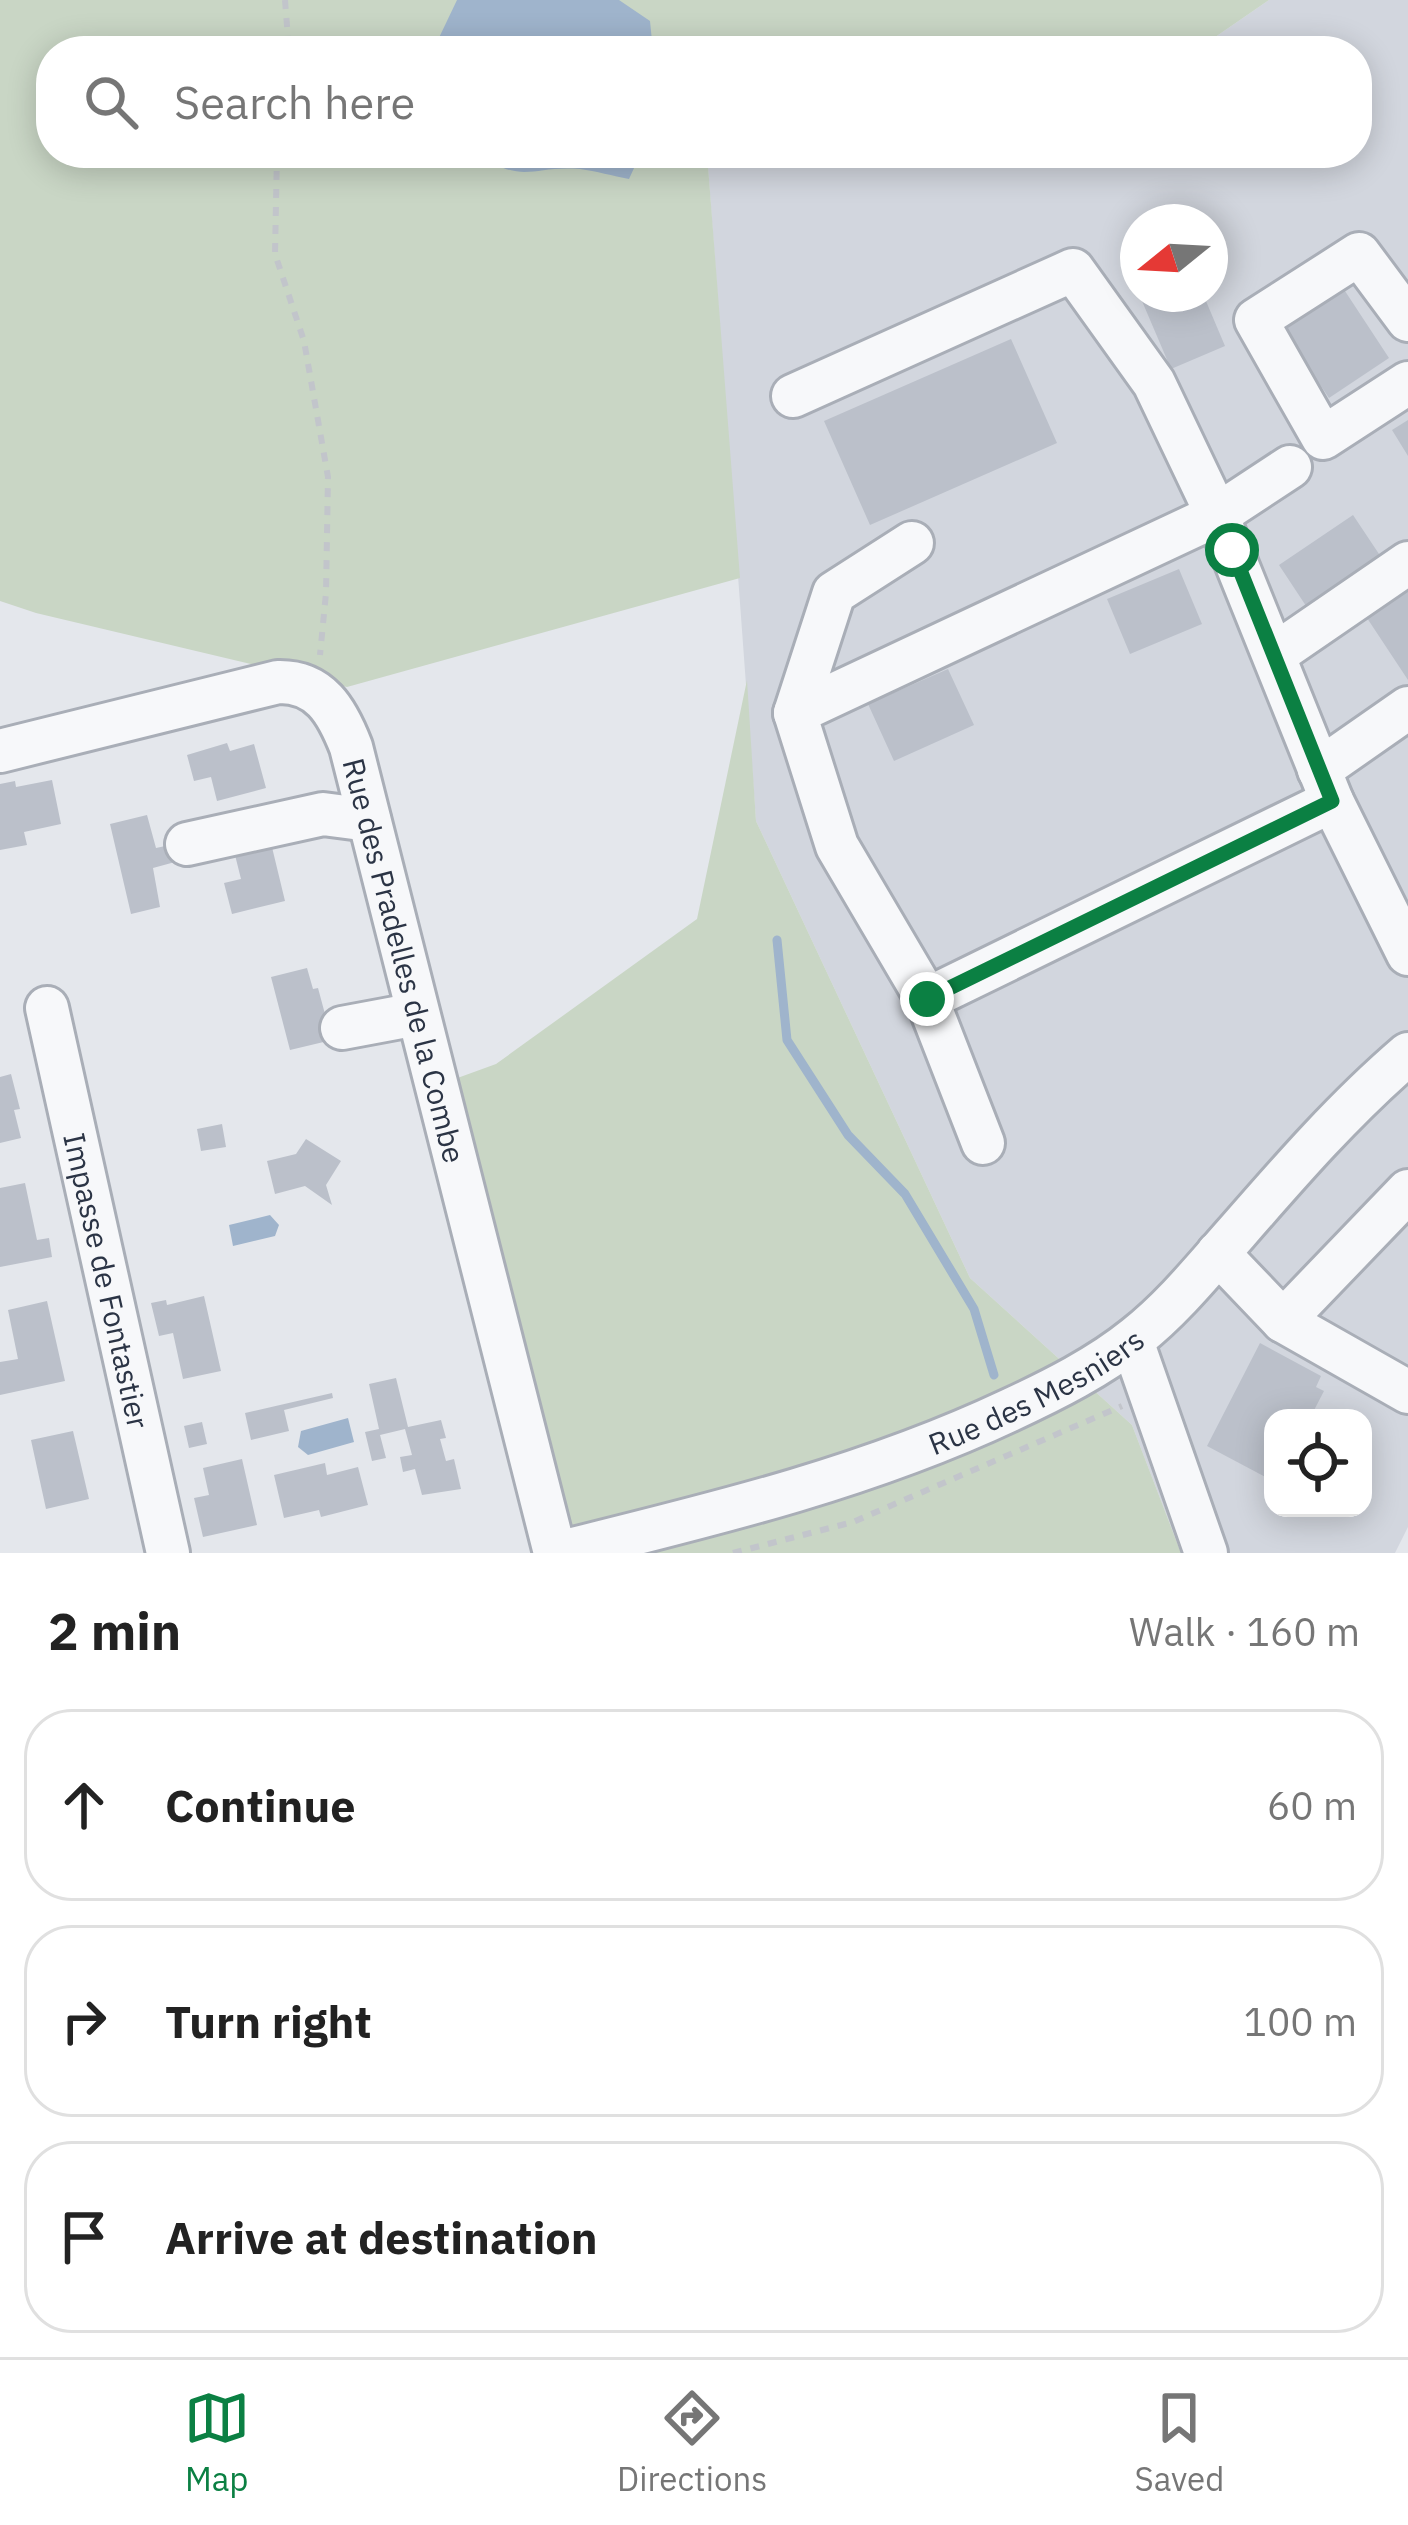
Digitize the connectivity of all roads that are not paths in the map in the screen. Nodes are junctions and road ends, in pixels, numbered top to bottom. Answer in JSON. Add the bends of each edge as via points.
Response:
{"nodes":[{"id":1,"x":1408,"y":320,"type":"edge"},
{"id":2,"x":1408,"y":383,"type":"edge"},
{"id":3,"x":793,"y":396,"type":"dead end"},
{"id":4,"x":1290,"y":467,"type":"dead end"},
{"id":5,"x":1217,"y":515,"type":"junction"},
{"id":6,"x":912,"y":543,"type":"dead end"},
{"id":7,"x":1408,"y":563,"type":"edge"},
{"id":8,"x":1274,"y":655,"type":"junction"},
{"id":9,"x":1408,"y":708,"type":"edge"},
{"id":10,"x":795,"y":713,"type":"junction"},
{"id":11,"x":0,"y":751,"type":"edge"},
{"id":12,"x":1325,"y":786,"type":"junction"},
{"id":13,"x":369,"y":820,"type":"junction"},
{"id":14,"x":187,"y":844,"type":"dead end"},
{"id":15,"x":1405,"y":941,"type":"edge"},
{"id":16,"x":927,"y":999,"type":"junction"},
{"id":17,"x":47,"y":1008,"type":"dead end"},
{"id":18,"x":417,"y":1014,"type":"junction"},
{"id":19,"x":342,"y":1028,"type":"dead end"},
{"id":20,"x":1408,"y":1054,"type":"edge"},
{"id":21,"x":983,"y":1143,"type":"dead end"},
{"id":22,"x":1408,"y":1191,"type":"edge"},
{"id":23,"x":1218,"y":1253,"type":"junction"},
{"id":24,"x":1283,"y":1321,"type":"junction"},
{"id":25,"x":1132,"y":1341,"type":"junction"},
{"id":26,"x":1408,"y":1392,"type":"edge"},
{"id":27,"x":168,"y":1553,"type":"edge"},
{"id":28,"x":556,"y":1553,"type":"edge"},
{"id":29,"x":1206,"y":1553,"type":"edge"}],
"edges":[{"from":1,"to":2,"type":"street","via":[[1359,254],[1256,320],[1323,438]]},
{"from":3,"to":5,"type":"street","via":[[1073,270],[1154,383]]},
{"from":4,"to":5,"type":"street"},
{"from":5,"to":8,"type":"street"},
{"from":5,"to":10,"type":"street"},
{"from":6,"to":10,"type":"street","via":[[834,593]]},
{"from":7,"to":8,"type":"street"},
{"from":8,"to":12,"type":"street"},
{"from":9,"to":12,"type":"street"},
{"from":10,"to":16,"type":"street","via":[[837,846]]},
{"from":11,"to":13,"type":"street","name":"Rue des Pradelles de la Combe","via":[[294,681],[323,696],[342,723]]},
{"from":12,"to":15,"type":"street"},
{"from":12,"to":16,"type":"street"},
{"from":13,"to":14,"type":"street","via":[[323,814]]},
{"from":13,"to":18,"type":"street","name":"Rue des Pradelles de la Combe"},
{"from":16,"to":21,"type":"street"},
{"from":17,"to":27,"type":"street","name":"Impasse de Fontastier"},
{"from":18,"to":19,"type":"street"},
{"from":18,"to":28,"type":"street","name":"Rue des Pradelles de la Combe"},
{"from":20,"to":23,"type":"street","name":"Rue des Mesniers"},
{"from":22,"to":24,"type":"street"},
{"from":23,"to":24,"type":"street"},
{"from":23,"to":25,"type":"street","name":"Rue des Mesniers"},
{"from":24,"to":26,"type":"street"},
{"from":25,"to":28,"type":"street","name":"Rue des Mesniers","via":[[1037,1397],[910,1453]]},
{"from":25,"to":29,"type":"street"}]}
